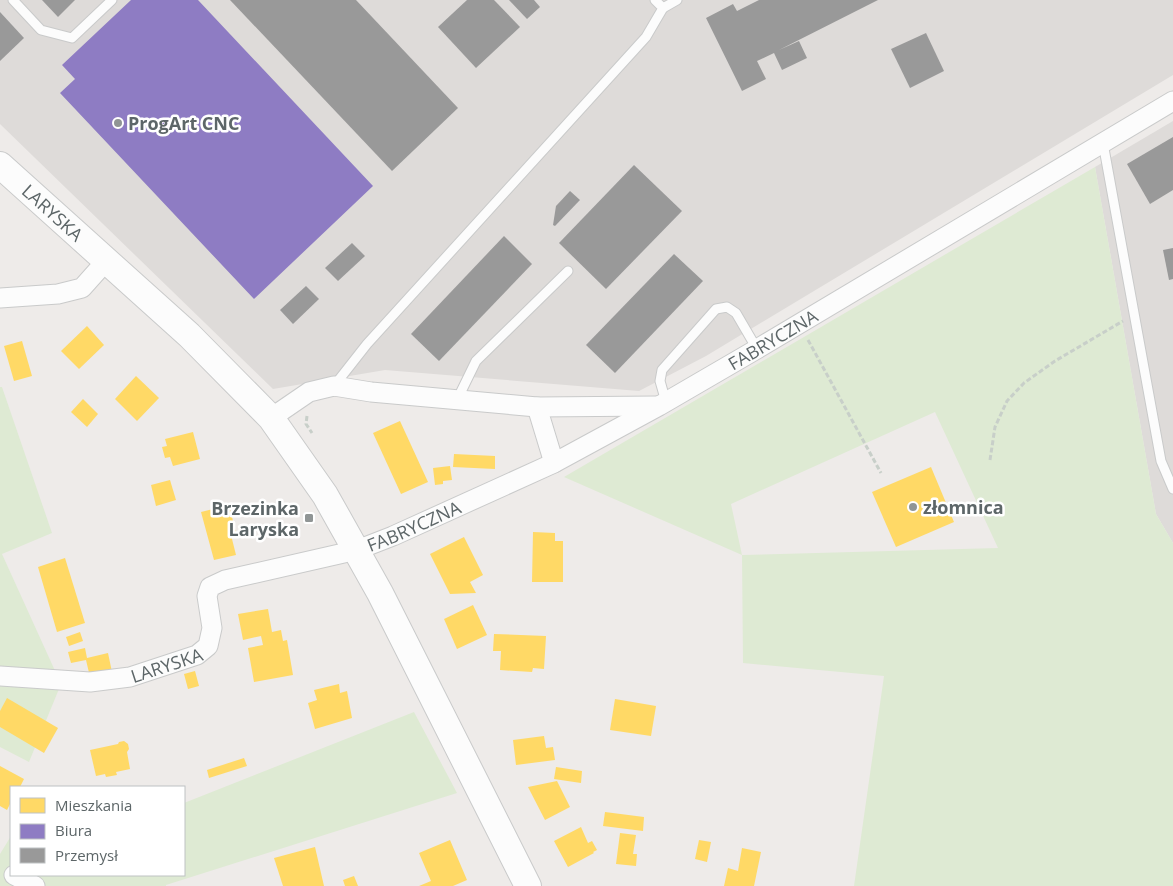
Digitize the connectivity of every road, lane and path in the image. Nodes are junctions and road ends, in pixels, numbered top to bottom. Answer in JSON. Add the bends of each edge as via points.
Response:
{"nodes":[{"id":1,"x":13,"y":0,"type":"edge"},
{"id":2,"x":112,"y":0,"type":"edge"},
{"id":3,"x":655,"y":0,"type":"edge"},
{"id":4,"x":677,"y":0,"type":"edge"},
{"id":5,"x":663,"y":8,"type":"junction"},
{"id":6,"x":1173,"y":100,"type":"edge"},
{"id":7,"x":1102,"y":143,"type":"junction"},
{"id":8,"x":0,"y":165,"type":"edge"},
{"id":9,"x":107,"y":260,"type":"junction"},
{"id":10,"x":568,"y":271,"type":"dead end"},
{"id":11,"x":0,"y":298,"type":"edge"},
{"id":12,"x":1134,"y":314,"type":"junction"},
{"id":13,"x":799,"y":324,"type":"junction"},
{"id":14,"x":757,"y":349,"type":"junction"},
{"id":15,"x":334,"y":386,"type":"junction"},
{"id":16,"x":457,"y":400,"type":"junction"},
{"id":17,"x":662,"y":404,"type":"junction"},
{"id":18,"x":537,"y":407,"type":"junction"},
{"id":19,"x":271,"y":418,"type":"junction"},
{"id":20,"x":990,"y":460,"type":"dead end"},
{"id":21,"x":554,"y":463,"type":"junction"},
{"id":22,"x":881,"y":473,"type":"dead end"},
{"id":23,"x":1173,"y":489,"type":"edge"},
{"id":24,"x":357,"y":550,"type":"junction"},
{"id":25,"x":0,"y":676,"type":"edge"},
{"id":26,"x":17,"y":876,"type":"edge"},
{"id":27,"x":35,"y":886,"type":"edge"},
{"id":28,"x":528,"y":886,"type":"edge"}],
"edges":[{"from":1,"to":2,"type":"lane","via":[[41,30],[72,38]]},
{"from":3,"to":5,"type":"lane"},
{"from":4,"to":5,"type":"lane"},
{"from":5,"to":15,"type":"lane","via":[[646,37],[367,344]]},
{"from":6,"to":7,"type":"street","name":"FABRYCZNA"},
{"from":7,"to":12,"type":"lane"},
{"from":7,"to":13,"type":"street","name":"FABRYCZNA"},
{"from":8,"to":9,"type":"street","name":"LARYSKA"},
{"from":9,"to":11,"type":"street","via":[[82,288],[58,294]]},
{"from":9,"to":19,"type":"street","name":"LARYSKA","via":[[189,334]]},
{"from":10,"to":16,"type":"lane","via":[[476,361]]},
{"from":12,"to":20,"type":"path","via":[[1024,383],[1007,401],[995,428]]},
{"from":12,"to":23,"type":"lane","via":[[1161,461]]},
{"from":13,"to":14,"type":"street","name":"FABRYCZNA"},
{"from":13,"to":22,"type":"path"},
{"from":14,"to":17,"type":"street","name":"FABRYCZNA"},
{"from":14,"to":17,"type":"lane","via":[[736,314],[727,307],[716,309],[662,370]]},
{"from":15,"to":16,"type":"street"},
{"from":15,"to":19,"type":"street","via":[[309,392]]},
{"from":16,"to":18,"type":"street"},
{"from":17,"to":18,"type":"street"},
{"from":17,"to":21,"type":"street","name":"FABRYCZNA"},
{"from":18,"to":21,"type":"street"},
{"from":19,"to":24,"type":"street","name":"LARYSKA","via":[[325,495]]},
{"from":21,"to":24,"type":"street","name":"FABRYCZNA"},
{"from":24,"to":25,"type":"street","name":"LARYSKA","via":[[225,580],[210,587],[212,628],[208,646],[197,656],[130,677],[90,682]]},
{"from":24,"to":28,"type":"street","name":"LARYSKA"},
{"from":26,"to":27,"type":"street"}]}
